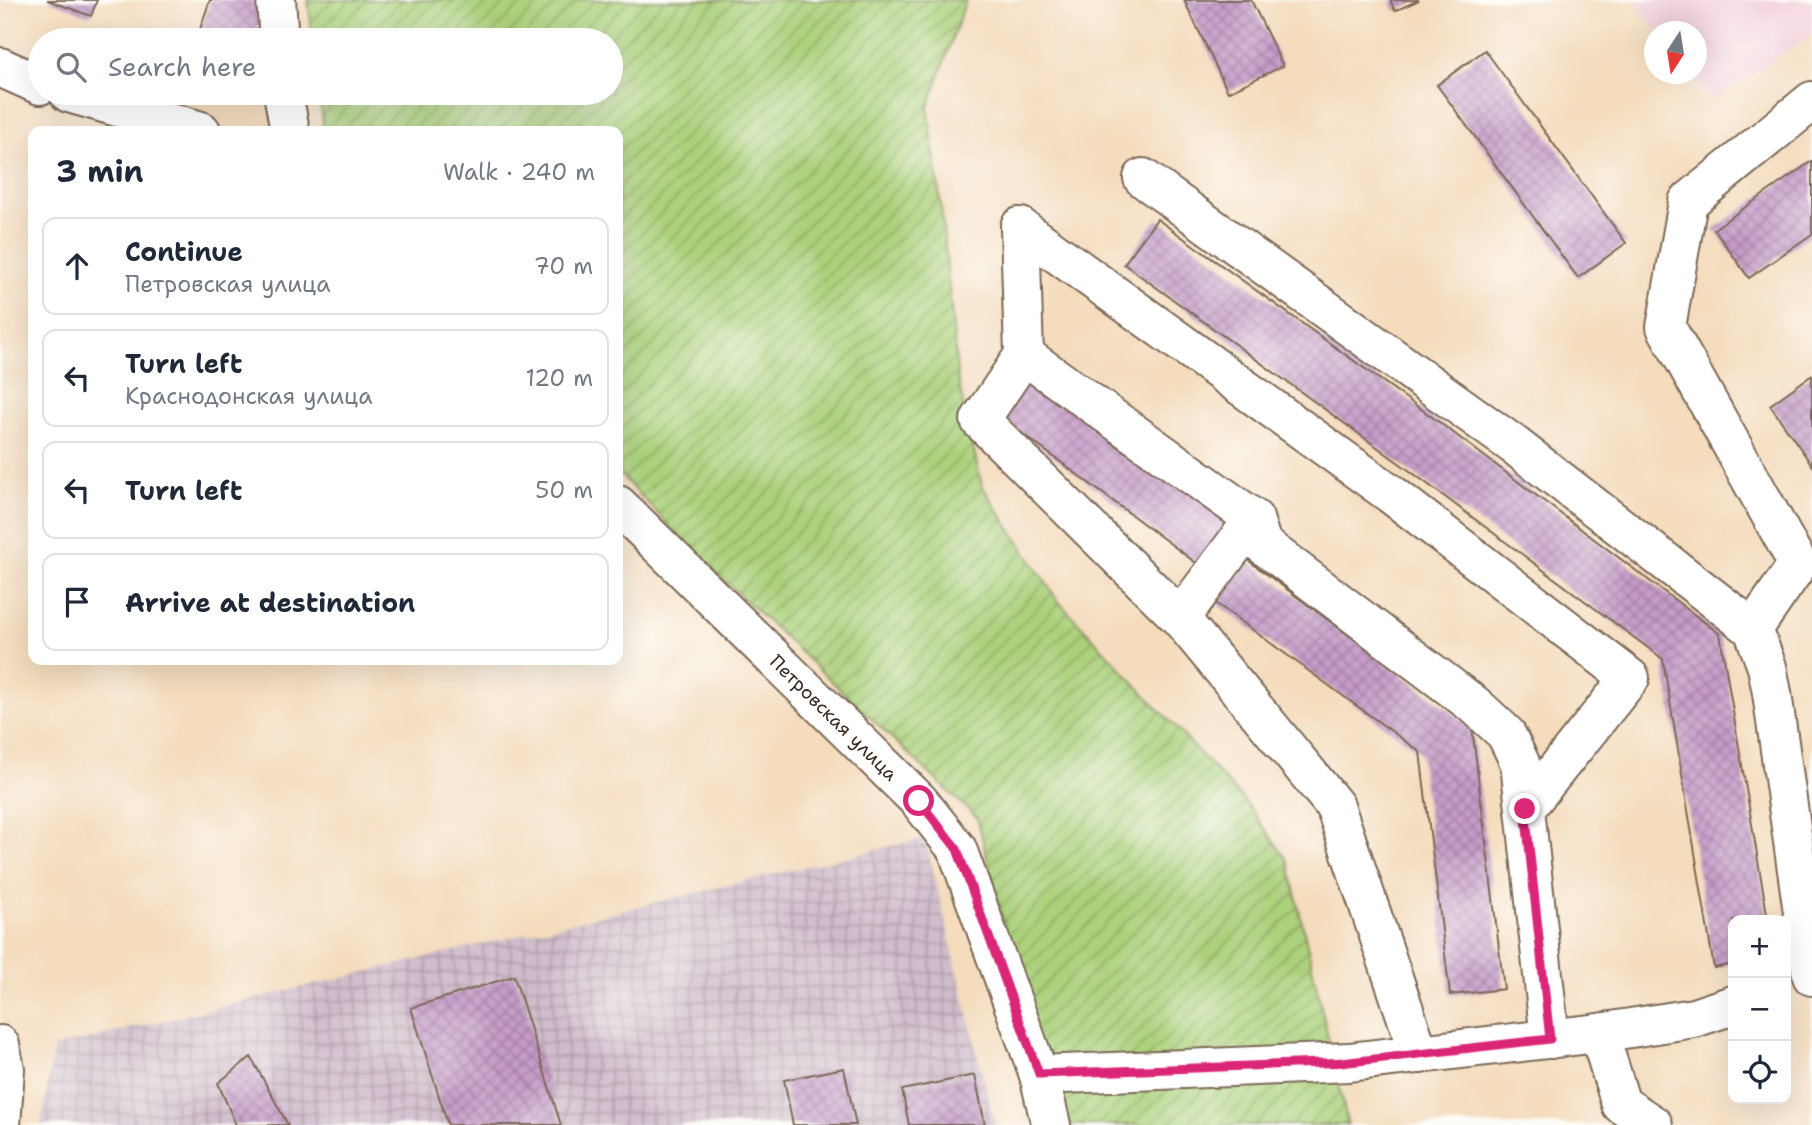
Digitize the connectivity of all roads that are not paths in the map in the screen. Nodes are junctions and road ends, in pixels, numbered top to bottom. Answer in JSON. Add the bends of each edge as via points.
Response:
{"nodes":[{"id":1,"x":275,"y":0,"type":"edge"},
{"id":2,"x":278,"y":28,"type":"edge"},
{"id":3,"x":0,"y":67,"type":"edge"},
{"id":4,"x":28,"y":80,"type":"edge"},
{"id":5,"x":1812,"y":101,"type":"edge"},
{"id":6,"x":111,"y":105,"type":"edge"},
{"id":7,"x":286,"y":105,"type":"edge"},
{"id":8,"x":184,"y":126,"type":"edge"},
{"id":9,"x":289,"y":126,"type":"edge"},
{"id":10,"x":1143,"y":178,"type":"dead end"},
{"id":11,"x":1024,"y":355,"type":"junction"},
{"id":12,"x":623,"y":510,"type":"edge"},
{"id":13,"x":1254,"y":519,"type":"junction"},
{"id":14,"x":1180,"y":618,"type":"junction"},
{"id":15,"x":1754,"y":629,"type":"junction"},
{"id":16,"x":1525,"y":809,"type":"junction"},
{"id":17,"x":1812,"y":978,"type":"edge"},
{"id":18,"x":1791,"y":987,"type":"edge"},
{"id":19,"x":1728,"y":1007,"type":"edge"},
{"id":20,"x":1599,"y":1033,"type":"junction"},
{"id":21,"x":1550,"y":1039,"type":"junction"},
{"id":22,"x":0,"y":1045,"type":"edge"},
{"id":23,"x":1419,"y":1054,"type":"junction"},
{"id":24,"x":1039,"y":1074,"type":"junction"},
{"id":25,"x":1,"y":1125,"type":"edge"},
{"id":26,"x":1051,"y":1125,"type":"edge"},
{"id":27,"x":1653,"y":1125,"type":"edge"}],
"edges":[{"from":1,"to":2,"type":"street"},
{"from":3,"to":4,"type":"street"},
{"from":5,"to":15,"type":"street","via":[[1688,202],[1665,327],[1798,564]]},
{"from":6,"to":8,"type":"street"},
{"from":7,"to":9,"type":"street"},
{"from":10,"to":15,"type":"street","via":[[1504,437]]},
{"from":11,"to":13,"type":"street"},
{"from":11,"to":14,"type":"street","via":[[980,420]]},
{"from":11,"to":16,"type":"street","via":[[1020,227],[1381,486],[1630,678]]},
{"from":12,"to":24,"type":"street","name":"Петровская улица","via":[[919,801],[957,849]]},
{"from":13,"to":14,"type":"street"},
{"from":13,"to":16,"type":"street","via":[[1262,544],[1506,734],[1520,763]]},
{"from":14,"to":23,"type":"street","via":[[1335,806]]},
{"from":15,"to":17,"type":"street","via":[[1772,693]]},
{"from":16,"to":21,"type":"street"},
{"from":17,"to":18,"type":"street"},
{"from":19,"to":20,"type":"street","via":[[1694,1018]]},
{"from":20,"to":21,"type":"street"},
{"from":20,"to":27,"type":"street","via":[[1621,1104]]},
{"from":21,"to":23,"type":"street"},
{"from":22,"to":25,"type":"street","via":[[5,1069]]},
{"from":23,"to":24,"type":"street","via":[[1349,1062]]},
{"from":24,"to":26,"type":"street","name":"Петровская улица"}]}
